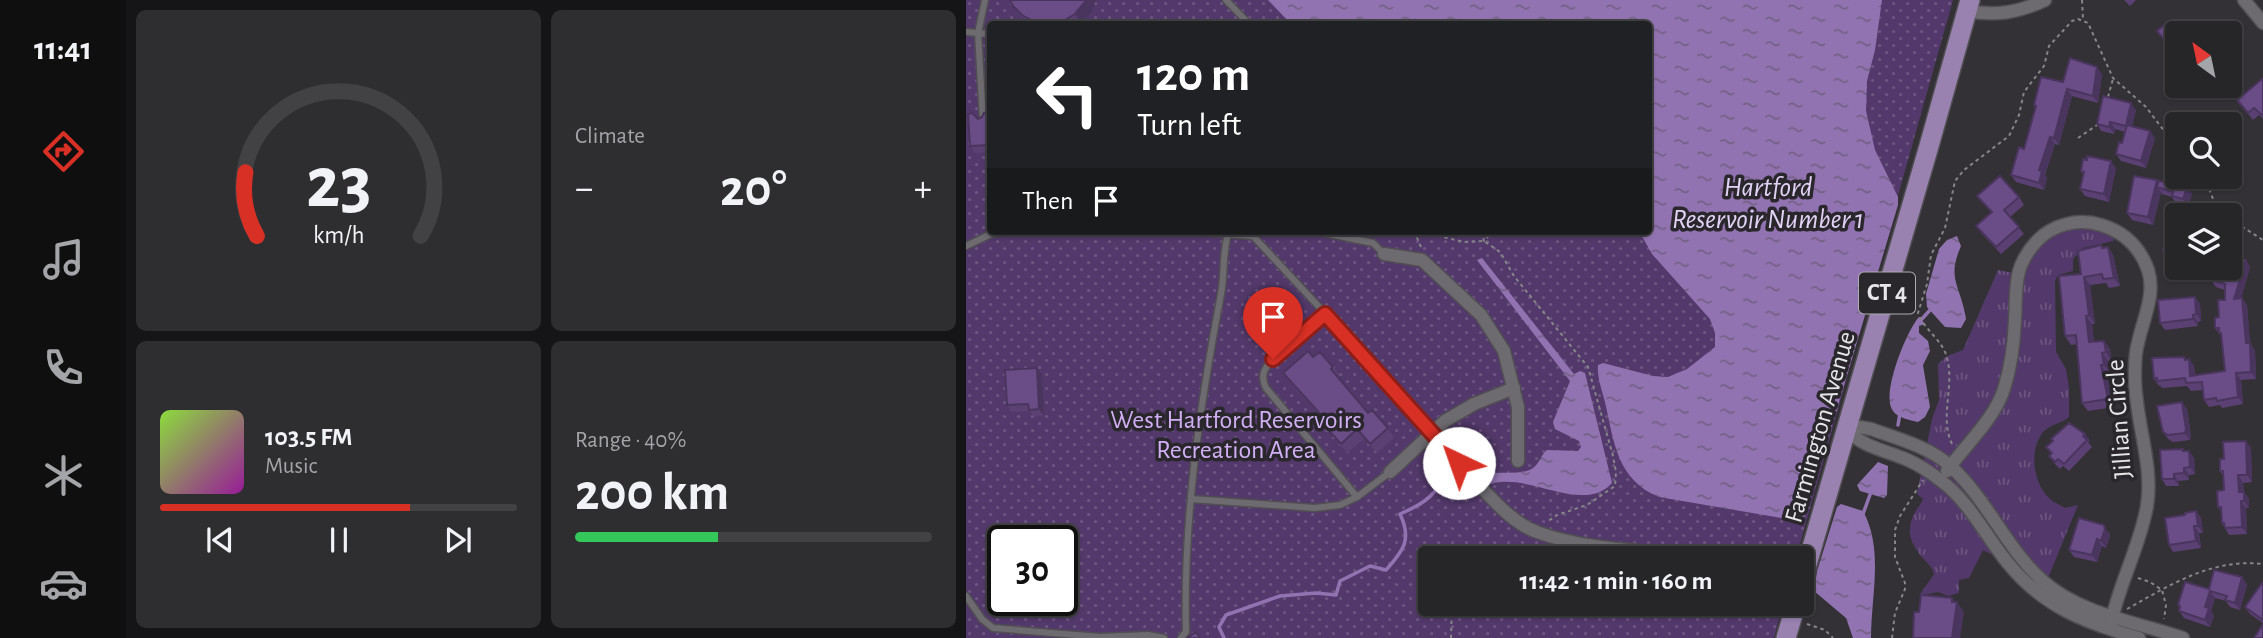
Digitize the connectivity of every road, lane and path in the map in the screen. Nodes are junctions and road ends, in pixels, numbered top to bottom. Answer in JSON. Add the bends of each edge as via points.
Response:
{"nodes":[{"id":1,"x":985,"y":0,"type":"edge"},
{"id":2,"x":1226,"y":0,"type":"edge"},
{"id":3,"x":2045,"y":0,"type":"edge"},
{"id":4,"x":2082,"y":0,"type":"edge"},
{"id":5,"x":2244,"y":0,"type":"edge"},
{"id":6,"x":1968,"y":5,"type":"edge"},
{"id":7,"x":2083,"y":19,"type":"junction"},
{"id":8,"x":1246,"y":21,"type":"edge"},
{"id":9,"x":2263,"y":23,"type":"edge"},
{"id":10,"x":966,"y":32,"type":"edge"},
{"id":11,"x":978,"y":33,"type":"junction"},
{"id":12,"x":987,"y":34,"type":"edge"},
{"id":13,"x":2113,"y":78,"type":"junction"},
{"id":14,"x":2105,"y":104,"type":"edge"},
{"id":15,"x":2101,"y":116,"type":"edge"},
{"id":16,"x":984,"y":120,"type":"edge"},
{"id":17,"x":2165,"y":132,"type":"edge"},
{"id":18,"x":2078,"y":138,"type":"dead end"},
{"id":19,"x":2242,"y":227,"type":"edge"},
{"id":20,"x":989,"y":235,"type":"edge"},
{"id":21,"x":1228,"y":235,"type":"edge"},
{"id":22,"x":1245,"y":235,"type":"edge"},
{"id":23,"x":1334,"y":235,"type":"edge"},
{"id":24,"x":1438,"y":235,"type":"edge"},
{"id":25,"x":1483,"y":235,"type":"edge"},
{"id":26,"x":1489,"y":235,"type":"edge"},
{"id":27,"x":2263,"y":240,"type":"edge"},
{"id":28,"x":1484,"y":241,"type":"junction"},
{"id":29,"x":966,"y":246,"type":"edge"},
{"id":30,"x":1384,"y":254,"type":"joint"},
{"id":31,"x":1325,"y":314,"type":"junction"},
{"id":32,"x":1925,"y":324,"type":"dead end"},
{"id":33,"x":1349,"y":339,"type":"joint"},
{"id":34,"x":1514,"y":388,"type":"junction"},
{"id":35,"x":1847,"y":430,"type":"junction"},
{"id":36,"x":1433,"y":433,"type":"junction"},
{"id":37,"x":1518,"y":461,"type":"dead end"},
{"id":38,"x":1951,"y":466,"type":"junction"},
{"id":39,"x":1390,"y":471,"type":"joint"},
{"id":40,"x":1941,"y":480,"type":"junction"},
{"id":41,"x":1357,"y":497,"type":"junction"},
{"id":42,"x":1191,"y":499,"type":"junction"},
{"id":43,"x":1535,"y":532,"type":"junction"},
{"id":44,"x":1602,"y":546,"type":"edge"},
{"id":45,"x":1811,"y":546,"type":"edge"},
{"id":46,"x":2263,"y":564,"type":"edge"},
{"id":47,"x":2126,"y":575,"type":"junction"},
{"id":48,"x":2162,"y":590,"type":"junction"},
{"id":49,"x":966,"y":596,"type":"edge"},
{"id":50,"x":1452,"y":616,"type":"edge"},
{"id":51,"x":1792,"y":616,"type":"edge"},
{"id":52,"x":2111,"y":623,"type":"junction"},
{"id":53,"x":1808,"y":626,"type":"dead end"},
{"id":54,"x":2162,"y":631,"type":"junction"},
{"id":55,"x":1164,"y":638,"type":"edge"},
{"id":56,"x":1181,"y":638,"type":"edge"},
{"id":57,"x":1451,"y":638,"type":"edge"},
{"id":58,"x":1786,"y":638,"type":"edge"},
{"id":59,"x":1833,"y":638,"type":"edge"},
{"id":60,"x":2139,"y":638,"type":"edge"},
{"id":61,"x":2183,"y":638,"type":"edge"}],
"edges":[{"from":1,"to":11,"type":"lane"},
{"from":2,"to":8,"type":"lane"},
{"from":3,"to":6,"type":"street","via":[[2002,14]]},
{"from":4,"to":7,"type":"path"},
{"from":5,"to":9,"type":"street"},
{"from":6,"to":35,"type":"main road","name":"Farmington Avenue","number":"CT 4"},
{"from":7,"to":13,"type":"path","via":[[2092,28]]},
{"from":7,"to":32,"type":"path","via":[[2072,21],[2053,39],[2044,66],[2024,92],[2009,136],[1955,181],[1918,313]]},
{"from":10,"to":11,"type":"lane"},
{"from":11,"to":12,"type":"lane"},
{"from":11,"to":16,"type":"lane"},
{"from":13,"to":14,"type":"path"},
{"from":13,"to":17,"type":"path","via":[[2146,107]]},
{"from":15,"to":18,"type":"path","via":[[2096,128]]},
{"from":19,"to":27,"type":"path"},
{"from":20,"to":29,"type":"lane"},
{"from":21,"to":42,"type":"lane"},
{"from":22,"to":31,"type":"lane","via":[[1253,236]]},
{"from":23,"to":30,"type":"lane","via":[[1373,243]]},
{"from":24,"to":28,"type":"path","via":[[1464,242]]},
{"from":25,"to":28,"type":"path"},
{"from":26,"to":28,"type":"path"},
{"from":28,"to":43,"type":"path","via":[[1500,252],[1588,367],[1616,472],[1615,486],[1587,505],[1557,515]]},
{"from":30,"to":34,"type":"street","via":[[1422,260],[1480,315],[1504,351]]},
{"from":31,"to":33,"type":"lane"},
{"from":31,"to":41,"type":"lane","via":[[1273,359],[1263,381]]},
{"from":33,"to":36,"type":"street"},
{"from":34,"to":36,"type":"street","via":[[1474,404]]},
{"from":34,"to":37,"type":"street"},
{"from":35,"to":38,"type":"street","via":[[1871,429]]},
{"from":35,"to":40,"type":"street","via":[[1861,442],[1911,461]]},
{"from":35,"to":45,"type":"main road","name":"Farmington Avenue","number":"CT 4"},
{"from":36,"to":39,"type":"street"},
{"from":36,"to":43,"type":"street","via":[[1512,516]]},
{"from":38,"to":40,"type":"street","name":"Jillian Circle"},
{"from":38,"to":47,"type":"street","name":"Jillian Circle","via":[[1984,425],[2003,391],[2012,356],[2015,281],[2025,256],[2039,239],[2072,222],[2089,221],[2118,230],[2139,250],[2149,272],[2150,292],[2135,376],[2147,505]]},
{"from":38,"to":52,"type":"street","via":[[2026,565],[2046,583]]},
{"from":39,"to":41,"type":"lane"},
{"from":40,"to":52,"type":"street","via":[[2037,593],[2058,608]]},
{"from":41,"to":42,"type":"lane","via":[[1315,508]]},
{"from":42,"to":56,"type":"lane","via":[[1186,632]]},
{"from":43,"to":44,"type":"street"},
{"from":46,"to":48,"type":"path","via":[[2219,565]]},
{"from":47,"to":48,"type":"path"},
{"from":47,"to":52,"type":"street","name":"Jillian Circle"},
{"from":48,"to":52,"type":"path"},
{"from":48,"to":54,"type":"path","via":[[2166,605]]},
{"from":49,"to":55,"type":"lane","via":[[993,628]]},
{"from":50,"to":57,"type":"path"},
{"from":51,"to":58,"type":"main road"},
{"from":52,"to":54,"type":"street"},
{"from":52,"to":60,"type":"street"},
{"from":53,"to":59,"type":"path","via":[[1825,630]]},
{"from":54,"to":61,"type":"street"}]}
